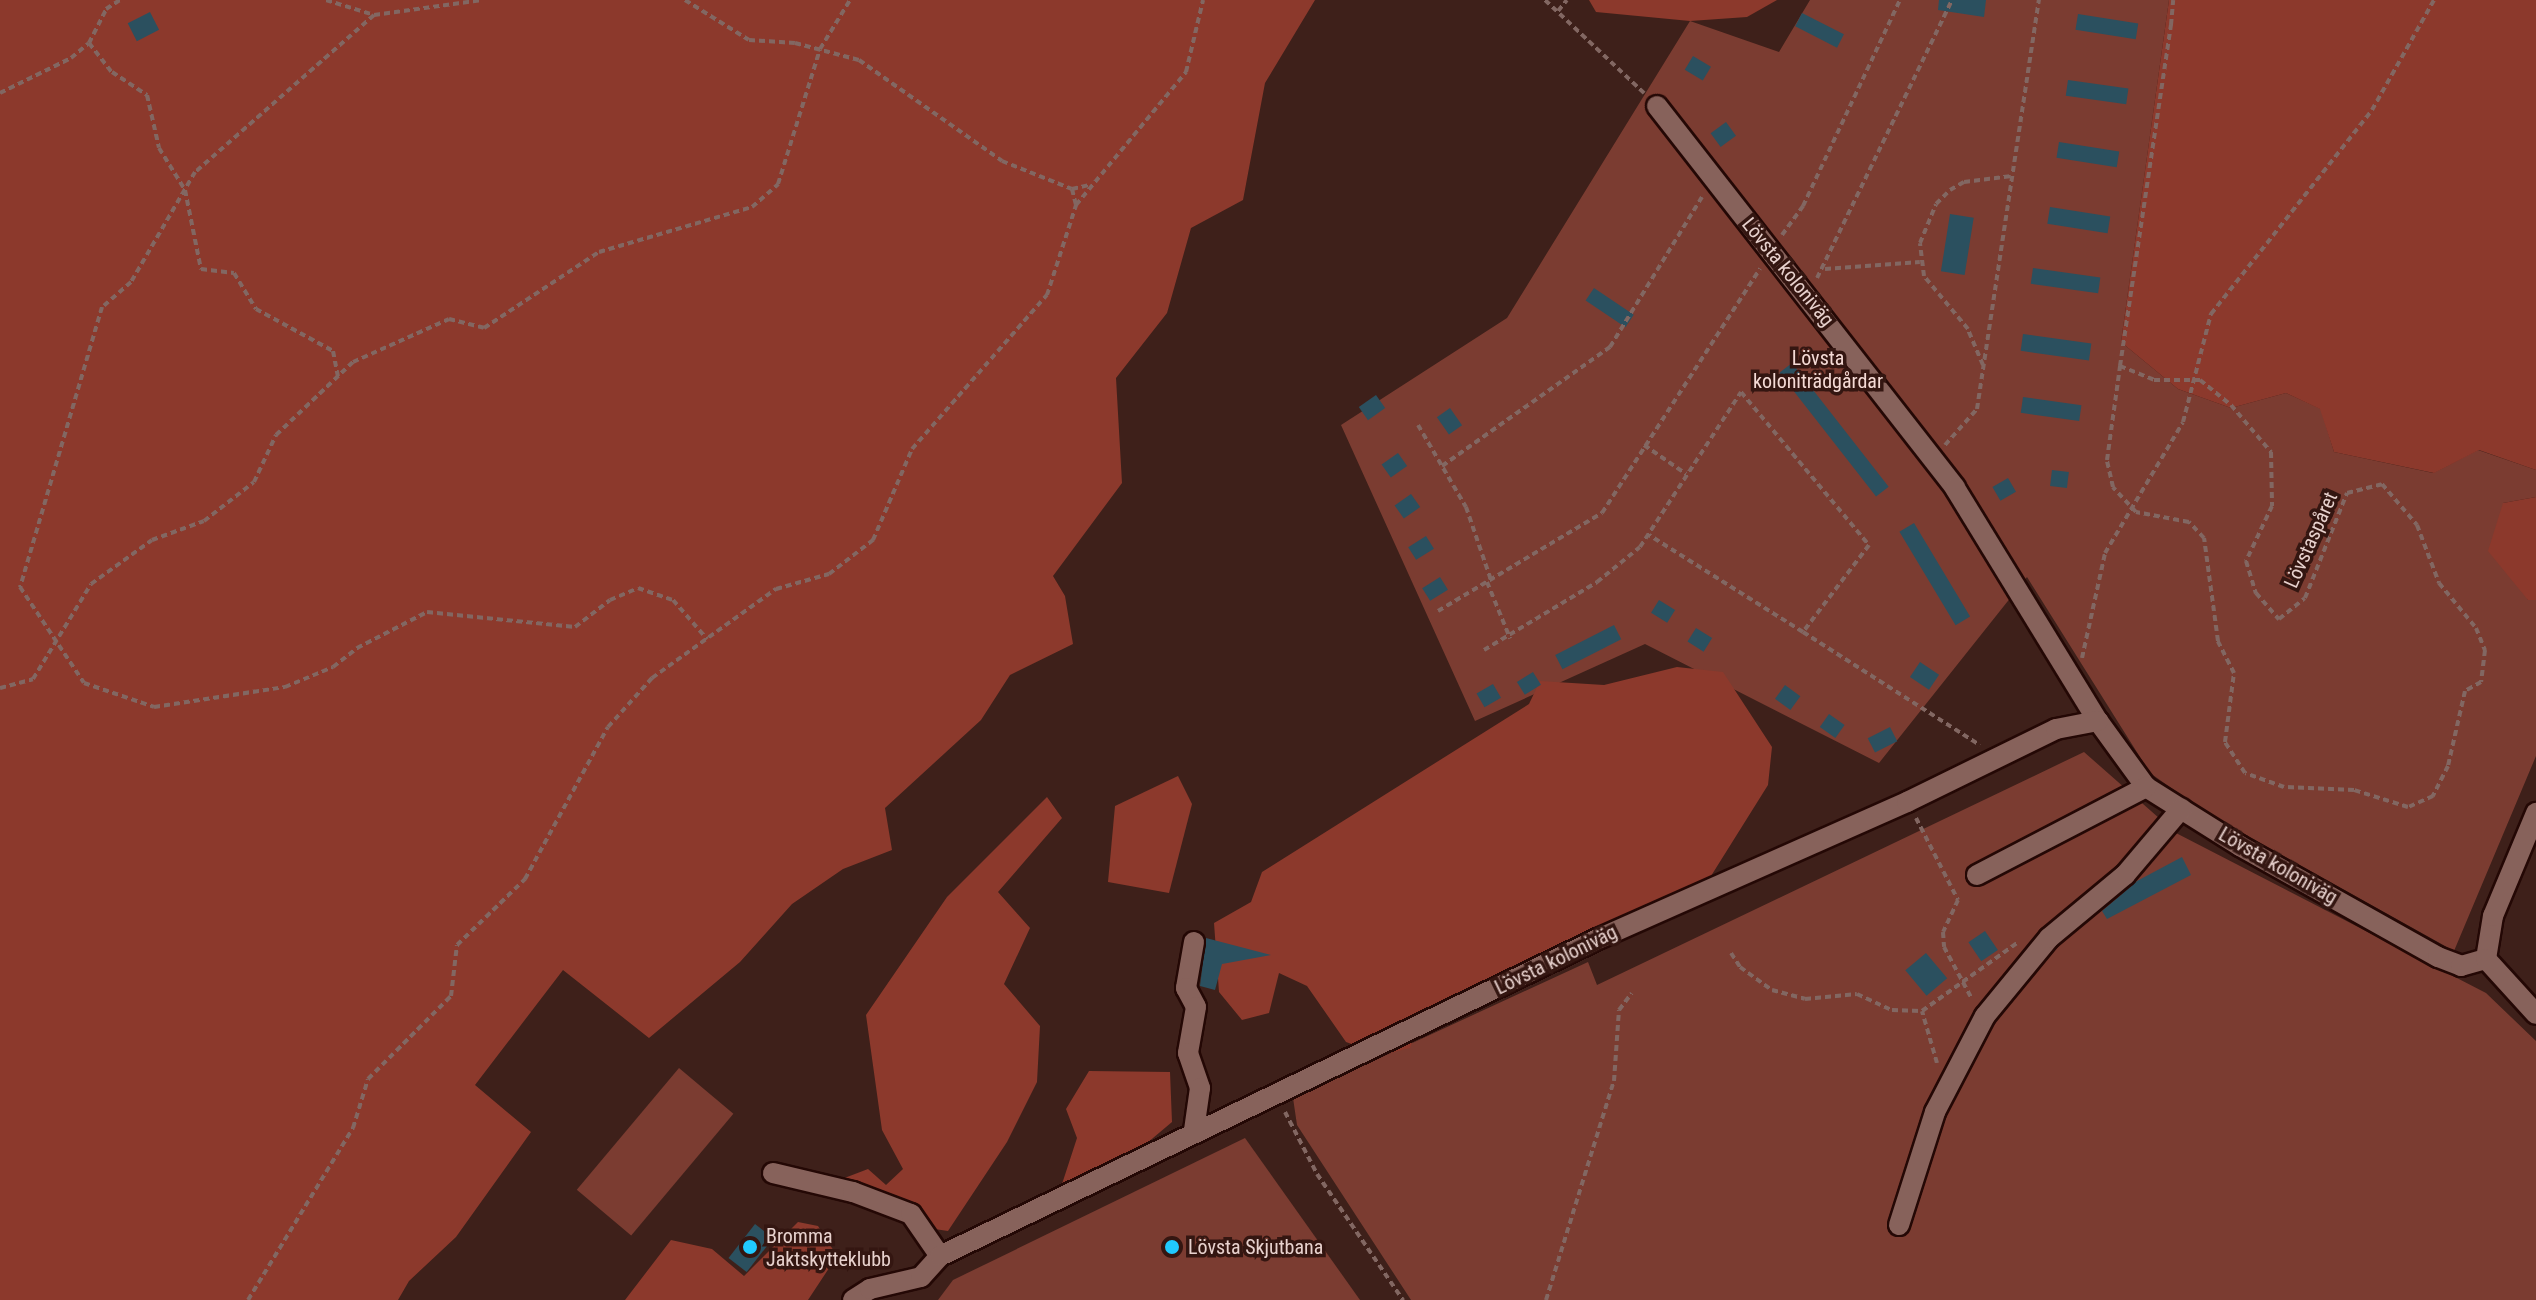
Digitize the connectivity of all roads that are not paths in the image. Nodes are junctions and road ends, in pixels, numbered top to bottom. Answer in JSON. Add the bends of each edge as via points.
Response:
{"nodes":[{"id":1,"x":1657,"y":106,"type":"road end"},
{"id":2,"x":2098,"y":721,"type":"junction"},
{"id":3,"x":2146,"y":787,"type":"junction"},
{"id":4,"x":2181,"y":809,"type":"junction"},
{"id":5,"x":2536,"y":813,"type":"edge"},
{"id":6,"x":1813,"y":843,"type":"junction"},
{"id":7,"x":1801,"y":863,"type":"dead end"},
{"id":8,"x":1977,"y":875,"type":"dead end"},
{"id":9,"x":1194,"y":942,"type":"dead end"},
{"id":10,"x":2486,"y":959,"type":"junction"},
{"id":11,"x":2536,"y":1014,"type":"edge"},
{"id":12,"x":1194,"y":1130,"type":"junction"},
{"id":13,"x":773,"y":1173,"type":"dead end"},
{"id":14,"x":1899,"y":1225,"type":"dead end"},
{"id":15,"x":940,"y":1256,"type":"junction"},
{"id":16,"x":853,"y":1300,"type":"edge"}],
"edges":[{"from":1,"to":2,"type":"street","name":"Lövsta koloniväg","via":[[1932,457]]},
{"from":2,"to":3,"type":"street","name":"Lövsta koloniväg"},
{"from":2,"to":6,"type":"street","name":"Lövsta koloniväg","via":[[2075,722],[2007,761]]},
{"from":3,"to":4,"type":"street","name":"Lövsta koloniväg"},
{"from":3,"to":8,"type":"street"},
{"from":4,"to":10,"type":"street","name":"Lövsta koloniväg","via":[[2438,957],[2461,966]]},
{"from":4,"to":14,"type":"street","via":[[2125,875],[2049,938],[1985,1016],[1945,1088]]},
{"from":5,"to":10,"type":"street","via":[[2493,916]]},
{"from":6,"to":7,"type":"street"},
{"from":6,"to":12,"type":"street","name":"Lövsta koloniväg"},
{"from":9,"to":12,"type":"street","via":[[1186,988],[1196,1007],[1188,1053],[1200,1088]]},
{"from":10,"to":11,"type":"street"},
{"from":12,"to":15,"type":"street","name":"Lövsta koloniväg"},
{"from":13,"to":15,"type":"street","via":[[853,1192],[911,1214]]},
{"from":15,"to":16,"type":"street","name":"Lövsta koloniväg","via":[[921,1277],[870,1289]]}]}
